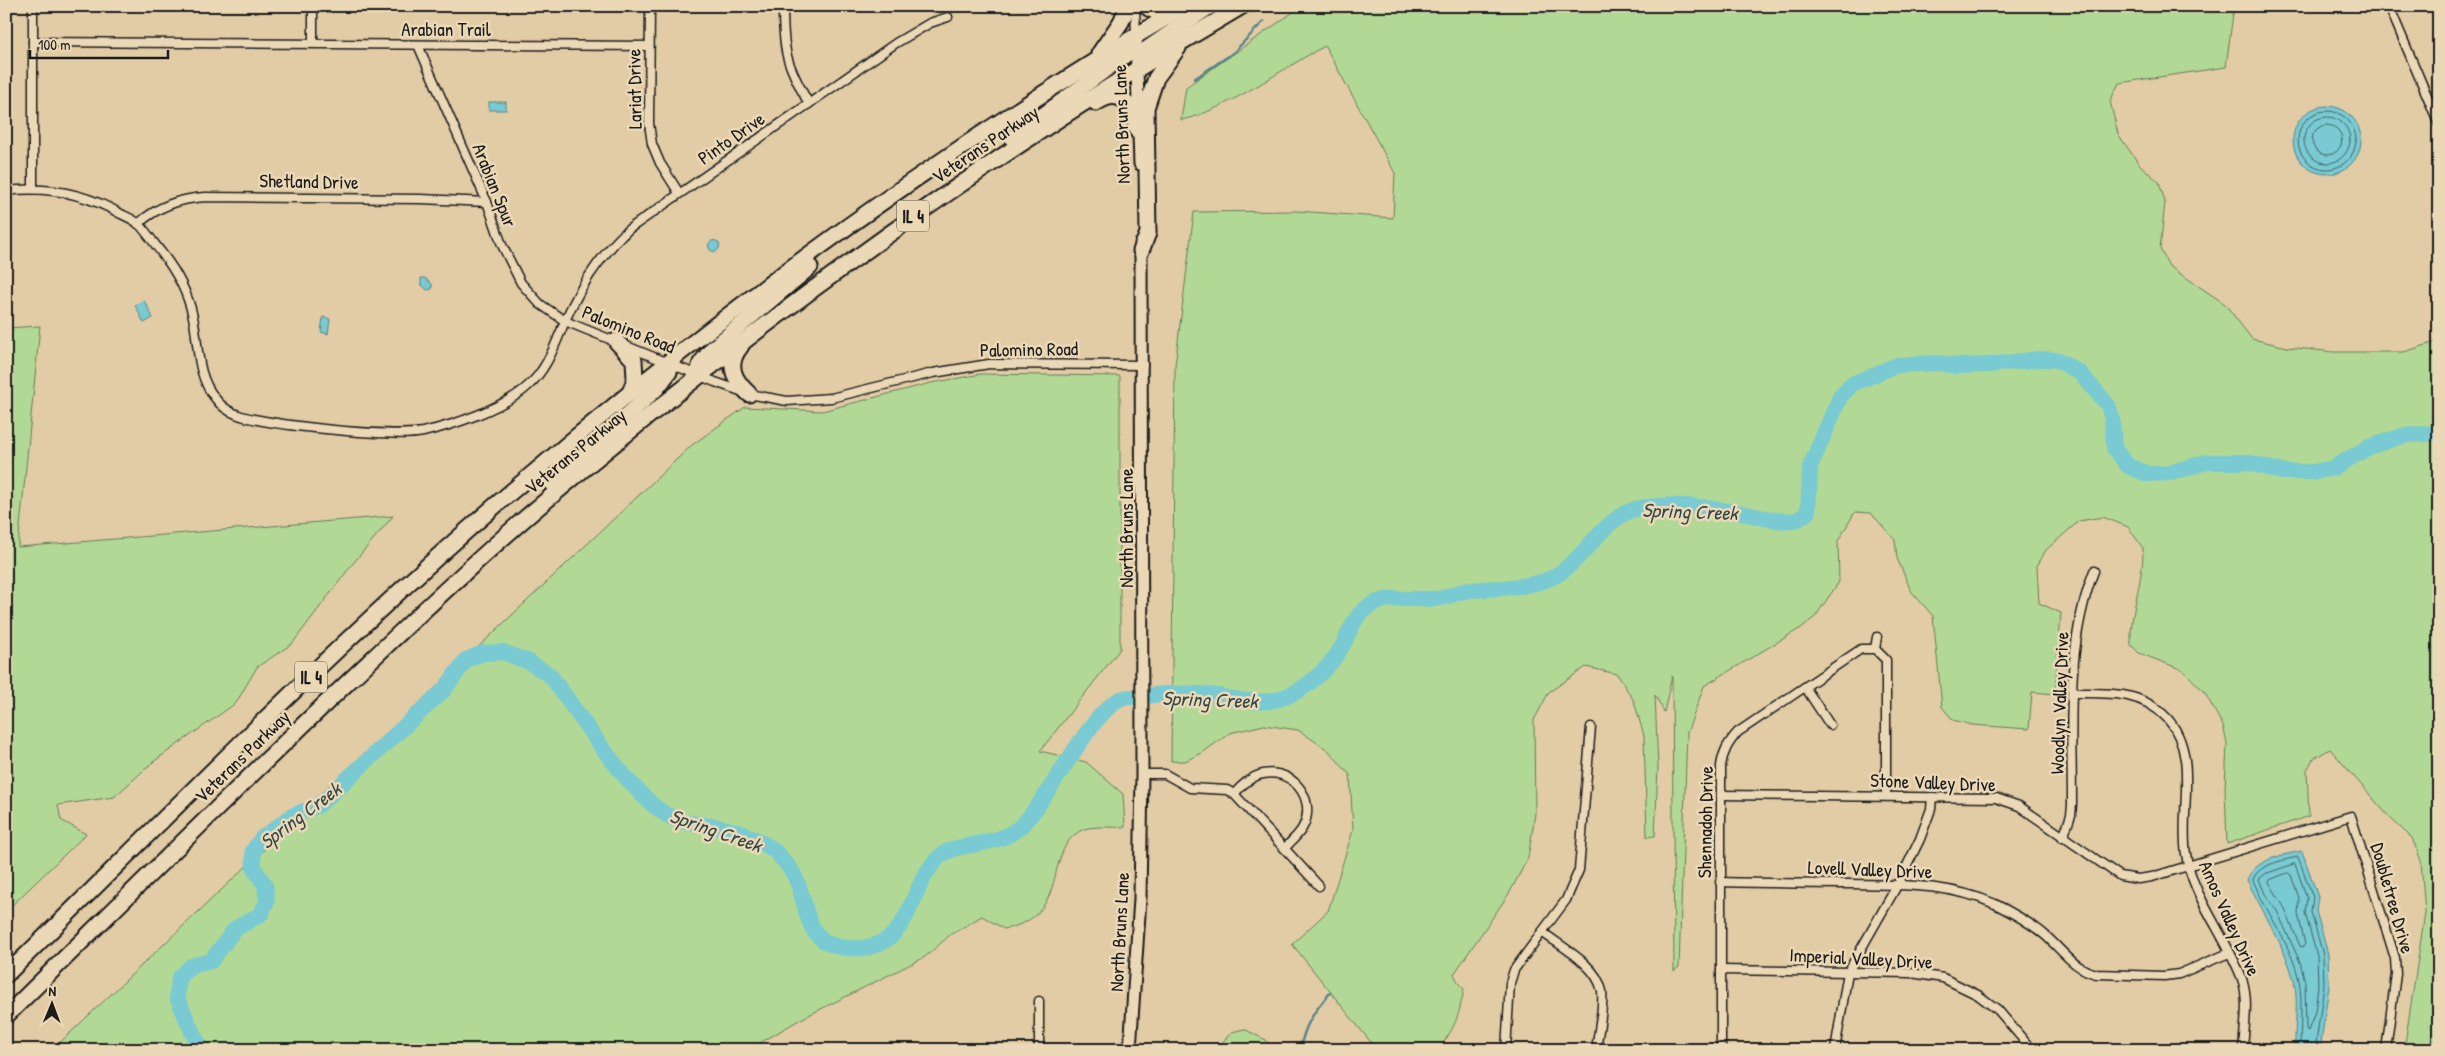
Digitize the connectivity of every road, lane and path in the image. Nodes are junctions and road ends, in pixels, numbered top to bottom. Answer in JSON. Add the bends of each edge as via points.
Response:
{"nodes":[{"id":1,"x":33,"y":6,"type":"edge"},
{"id":2,"x":313,"y":6,"type":"edge"},
{"id":3,"x":650,"y":6,"type":"edge"},
{"id":4,"x":783,"y":6,"type":"edge"},
{"id":5,"x":1128,"y":6,"type":"edge"},
{"id":6,"x":1135,"y":6,"type":"edge"},
{"id":7,"x":1146,"y":6,"type":"edge"},
{"id":8,"x":1171,"y":6,"type":"edge"},
{"id":9,"x":1186,"y":6,"type":"edge"},
{"id":10,"x":1210,"y":6,"type":"edge"},
{"id":11,"x":1242,"y":6,"type":"edge"},
{"id":12,"x":2389,"y":6,"type":"edge"},
{"id":13,"x":948,"y":17,"type":"dead end"},
{"id":14,"x":1136,"y":36,"type":"junction"},
{"id":15,"x":1186,"y":39,"type":"junction"},
{"id":16,"x":33,"y":42,"type":"junction"},
{"id":17,"x":313,"y":43,"type":"junction"},
{"id":18,"x":418,"y":45,"type":"junction"},
{"id":19,"x":649,"y":46,"type":"junction"},
{"id":20,"x":1094,"y":61,"type":"junction"},
{"id":21,"x":1137,"y":68,"type":"junction"},
{"id":22,"x":809,"y":104,"type":"junction"},
{"id":23,"x":2439,"y":124,"type":"edge"},
{"id":24,"x":1138,"y":132,"type":"junction"},
{"id":25,"x":974,"y":174,"type":"junction"},
{"id":26,"x":33,"y":188,"type":"junction"},
{"id":27,"x":954,"y":188,"type":"junction"},
{"id":28,"x":6,"y":191,"type":"edge"},
{"id":29,"x":679,"y":193,"type":"junction"},
{"id":30,"x":887,"y":200,"type":"junction"},
{"id":31,"x":487,"y":202,"type":"junction"},
{"id":32,"x":138,"y":224,"type":"junction"},
{"id":33,"x":1141,"y":251,"type":"junction"},
{"id":34,"x":565,"y":321,"type":"junction"},
{"id":35,"x":751,"y":335,"type":"junction"},
{"id":36,"x":616,"y":342,"type":"junction"},
{"id":37,"x":669,"y":362,"type":"junction"},
{"id":38,"x":1143,"y":365,"type":"junction"},
{"id":39,"x":698,"y":375,"type":"junction"},
{"id":40,"x":630,"y":393,"type":"junction"},
{"id":41,"x":748,"y":394,"type":"junction"},
{"id":42,"x":504,"y":537,"type":"junction"},
{"id":43,"x":2094,"y":571,"type":"dead end"},
{"id":44,"x":1877,"y":637,"type":"dead end"},
{"id":45,"x":1875,"y":649,"type":"junction"},
{"id":46,"x":1806,"y":687,"type":"junction"},
{"id":47,"x":2072,"y":693,"type":"junction"},
{"id":48,"x":1830,"y":725,"type":"dead end"},
{"id":49,"x":1591,"y":726,"type":"dead end"},
{"id":50,"x":1142,"y":774,"type":"junction"},
{"id":51,"x":1234,"y":794,"type":"junction"},
{"id":52,"x":1722,"y":795,"type":"junction"},
{"id":53,"x":1886,"y":796,"type":"junction"},
{"id":54,"x":1932,"y":797,"type":"junction"},
{"id":55,"x":2351,"y":816,"type":"joint"},
{"id":56,"x":2063,"y":838,"type":"junction"},
{"id":57,"x":1285,"y":848,"type":"junction"},
{"id":58,"x":2189,"y":867,"type":"junction"},
{"id":59,"x":1720,"y":882,"type":"junction"},
{"id":60,"x":1898,"y":884,"type":"junction"},
{"id":61,"x":1319,"y":886,"type":"dead end"},
{"id":62,"x":1542,"y":932,"type":"junction"},
{"id":63,"x":2229,"y":953,"type":"junction"},
{"id":64,"x":1721,"y":970,"type":"junction"},
{"id":65,"x":1848,"y":972,"type":"junction"},
{"id":66,"x":6,"y":975,"type":"edge"},
{"id":67,"x":1039,"y":1001,"type":"dead end"},
{"id":68,"x":6,"y":1016,"type":"edge"},
{"id":69,"x":1038,"y":1050,"type":"edge"},
{"id":70,"x":1130,"y":1050,"type":"edge"},
{"id":71,"x":1506,"y":1050,"type":"edge"},
{"id":72,"x":1596,"y":1050,"type":"edge"},
{"id":73,"x":1721,"y":1050,"type":"edge"},
{"id":74,"x":1835,"y":1050,"type":"edge"},
{"id":75,"x":2032,"y":1050,"type":"edge"},
{"id":76,"x":2243,"y":1050,"type":"edge"},
{"id":77,"x":2386,"y":1050,"type":"edge"}],
"edges":[{"from":1,"to":16,"type":"street"},
{"from":2,"to":17,"type":"street"},
{"from":3,"to":19,"type":"street","name":"Lariat Drive"},
{"from":4,"to":22,"type":"street","via":[[784,53]]},
{"from":5,"to":20,"type":"highway","via":[[1122,22]]},
{"from":6,"to":14,"type":"street","name":"North Bruns Lane"},
{"from":7,"to":8,"type":"highway","via":[[1163,12]]},
{"from":9,"to":14,"type":"highway","name":"Veterans Parkway","number":"IL 4"},
{"from":10,"to":21,"type":"highway","via":[[1147,49]]},
{"from":11,"to":15,"type":"highway","name":"Veterans Parkway","number":"IL 4"},
{"from":12,"to":23,"type":"street"},
{"from":13,"to":22,"type":"street","name":"Pinto Drive","via":[[915,31]]},
{"from":14,"to":20,"type":"highway","name":"Veterans Parkway","number":"IL 4"},
{"from":14,"to":21,"type":"main road","name":"North Bruns Lane"},
{"from":14,"to":27,"type":"highway","via":[[1128,54],[986,158]]},
{"from":15,"to":21,"type":"highway","name":"Veterans Parkway","number":"IL 4"},
{"from":15,"to":33,"type":"highway","via":[[1159,72],[1148,97],[1148,233]]},
{"from":16,"to":17,"type":"street","name":"Arabian Trail"},
{"from":16,"to":26,"type":"street"},
{"from":17,"to":18,"type":"street","name":"Arabian Trail"},
{"from":18,"to":19,"type":"street","name":"Arabian Trail"},
{"from":18,"to":31,"type":"street","name":"Arabian Spur"},
{"from":19,"to":29,"type":"street","name":"Lariat Drive","via":[[652,144]]},
{"from":20,"to":30,"type":"highway","name":"Veterans Parkway","number":"IL 4"},
{"from":21,"to":24,"type":"main road","name":"North Bruns Lane"},
{"from":21,"to":25,"type":"highway","name":"Veterans Parkway","number":"IL 4"},
{"from":22,"to":29,"type":"street","name":"Pinto Drive"},
{"from":24,"to":25,"type":"highway","via":[[1127,102],[1112,96],[1019,153]]},
{"from":24,"to":33,"type":"main road","name":"North Bruns Lane"},
{"from":25,"to":27,"type":"highway","name":"Veterans Parkway","number":"IL 4"},
{"from":26,"to":28,"type":"street","name":"Palomino Road"},
{"from":26,"to":32,"type":"street","name":"Palomino Road","via":[[74,194],[104,204]]},
{"from":27,"to":35,"type":"highway","name":"Veterans Parkway","number":"IL 4"},
{"from":29,"to":34,"type":"street","name":"Pinto Drive","via":[[613,243]]},
{"from":30,"to":37,"type":"highway","name":"Veterans Parkway","number":"IL 4"},
{"from":30,"to":39,"type":"highway","via":[[712,349],[701,363]]},
{"from":31,"to":32,"type":"street","name":"Shetland Drive","via":[[185,198],[168,204]]},
{"from":31,"to":34,"type":"street","name":"Arabian Spur","via":[[502,245],[521,283],[540,304]]},
{"from":32,"to":34,"type":"street","name":"Palomino Road","via":[[174,269],[189,301],[205,383],[224,407],[247,418],[402,434],[448,424],[512,398],[528,386],[548,360]]},
{"from":33,"to":38,"type":"main road","name":"North Bruns Lane"},
{"from":34,"to":36,"type":"street","name":"Palomino Road"},
{"from":35,"to":39,"type":"highway","name":"Veterans Parkway","number":"IL 4"},
{"from":35,"to":41,"type":"highway","via":[[736,352],[732,368],[735,380]]},
{"from":36,"to":37,"type":"street","name":"Palomino Road"},
{"from":36,"to":40,"type":"highway","via":[[634,360],[635,379]]},
{"from":37,"to":39,"type":"street","name":"Palomino Road"},
{"from":37,"to":40,"type":"highway","name":"Veterans Parkway","number":"IL 4"},
{"from":37,"to":42,"type":"highway","via":[[669,372],[656,388],[545,491]]},
{"from":38,"to":41,"type":"street","name":"Palomino Road","via":[[990,364],[933,373],[853,394],[810,401],[778,400]]},
{"from":38,"to":50,"type":"main road","name":"North Bruns Lane"},
{"from":39,"to":41,"type":"street","name":"Palomino Road"},
{"from":39,"to":42,"type":"highway","name":"Veterans Parkway","number":"IL 4"},
{"from":40,"to":66,"type":"highway","name":"Veterans Parkway","number":"IL 4","via":[[437,558]]},
{"from":42,"to":68,"type":"highway","name":"Veterans Parkway","number":"IL 4","via":[[278,748]]},
{"from":43,"to":47,"type":"street","name":"Woodlyn Valley Drive","via":[[2078,622]]},
{"from":44,"to":45,"type":"street"},
{"from":45,"to":46,"type":"street","name":"Shennadoh Drive","via":[[1861,649]]},
{"from":45,"to":53,"type":"street","via":[[1886,660]]},
{"from":46,"to":48,"type":"street"},
{"from":46,"to":52,"type":"street","name":"Shennadoh Drive","via":[[1738,732],[1729,742],[1723,756]]},
{"from":47,"to":56,"type":"street","name":"Woodlyn Valley Drive","via":[[2072,805]]},
{"from":47,"to":58,"type":"street","name":"Amos Valley Drive","via":[[2131,696],[2164,715],[2177,733],[2185,756],[2185,854]]},
{"from":49,"to":62,"type":"street","via":[[1579,870],[1566,900]]},
{"from":50,"to":51,"type":"street","via":[[1165,774],[1190,788],[1227,790]]},
{"from":50,"to":70,"type":"main road","name":"North Bruns Lane","via":[[1140,899]]},
{"from":51,"to":57,"type":"street"},
{"from":51,"to":57,"type":"street","via":[[1258,775],[1268,773],[1287,776],[1296,783],[1306,799],[1306,818],[1303,827]]},
{"from":52,"to":53,"type":"street","name":"Stone Valley Drive"},
{"from":52,"to":59,"type":"street","name":"Shennadoh Drive"},
{"from":53,"to":54,"type":"street","name":"Stone Valley Drive"},
{"from":54,"to":56,"type":"street","name":"Stone Valley Drive","via":[[2008,801]]},
{"from":54,"to":60,"type":"street","via":[[1920,839]]},
{"from":55,"to":58,"type":"street","name":"Stone Valley Drive"},
{"from":55,"to":77,"type":"street","name":"Doubletree Drive","via":[[2395,958],[2396,974]]},
{"from":56,"to":58,"type":"street","name":"Stone Valley Drive","via":[[2110,870],[2128,878],[2152,877]]},
{"from":57,"to":61,"type":"street"},
{"from":58,"to":63,"type":"street","name":"Amos Valley Drive"},
{"from":59,"to":60,"type":"street","name":"Lovell Valley Drive"},
{"from":59,"to":64,"type":"street","name":"Shennadoh Drive"},
{"from":60,"to":63,"type":"street","name":"Lovell Valley Drive","via":[[1945,888],[1995,904],[2033,926],[2090,973],[2180,974]]},
{"from":60,"to":65,"type":"street"},
{"from":62,"to":71,"type":"street","via":[[1514,970],[1510,983]]},
{"from":62,"to":72,"type":"street","via":[[1587,966],[1598,980],[1602,1001]]},
{"from":63,"to":76,"type":"street","name":"Amos Valley Drive","via":[[2245,991]]},
{"from":64,"to":65,"type":"street","name":"Imperial Valley Drive"},
{"from":64,"to":73,"type":"street","name":"Shennadoh Drive"},
{"from":65,"to":74,"type":"street"},
{"from":65,"to":75,"type":"street","name":"Imperial Valley Drive","via":[[1918,973],[1959,984],[1998,1010]]},
{"from":67,"to":69,"type":"street"}]}
